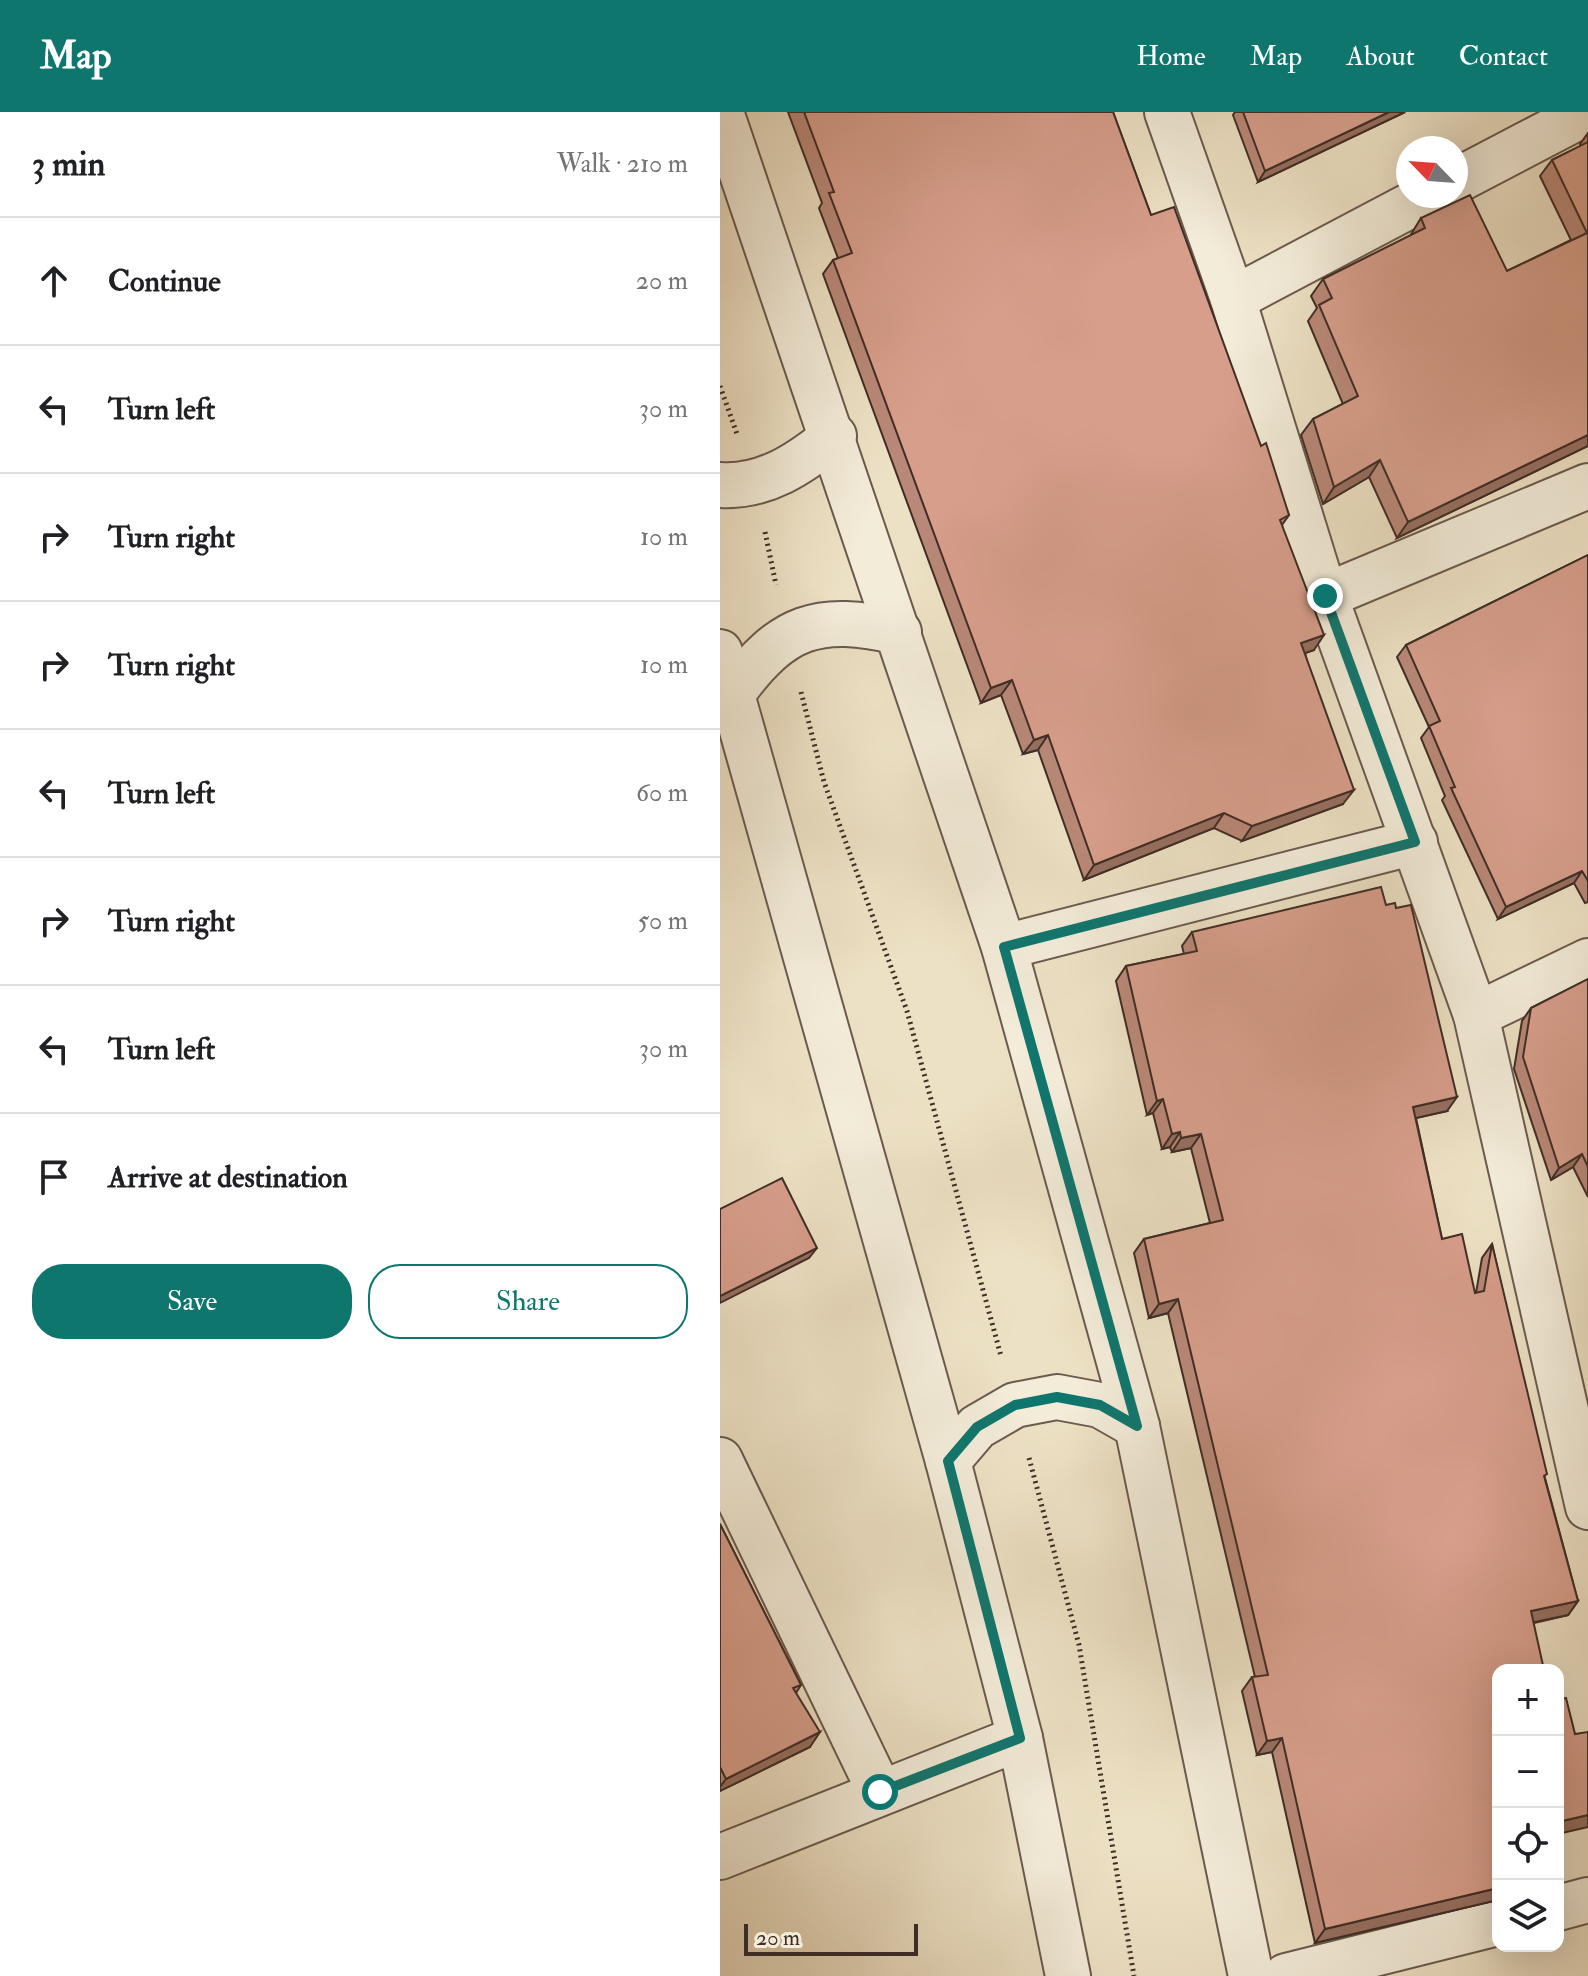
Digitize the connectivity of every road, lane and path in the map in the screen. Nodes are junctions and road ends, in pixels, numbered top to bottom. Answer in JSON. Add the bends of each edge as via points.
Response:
{"nodes":[{"id":1,"x":721,"y":112,"type":"edge"},
{"id":2,"x":1167,"y":112,"type":"edge"},
{"id":3,"x":1588,"y":112,"type":"edge"},
{"id":4,"x":1468,"y":175,"type":"edge"},
{"id":5,"x":1405,"y":208,"type":"edge"},
{"id":6,"x":1233,"y":299,"type":"junction"},
{"id":7,"x":720,"y":386,"type":"edge"},
{"id":8,"x":834,"y":436,"type":"junction"},
{"id":9,"x":737,"y":484,"type":"edge"},
{"id":10,"x":1588,"y":486,"type":"edge"},
{"id":11,"x":1325,"y":596,"type":"junction"},
{"id":12,"x":899,"y":632,"type":"junction"},
{"id":13,"x":787,"y":637,"type":"junction"},
{"id":14,"x":720,"y":652,"type":"edge"},
{"id":15,"x":733,"y":693,"type":"junction"},
{"id":16,"x":1415,"y":842,"type":"junction"},
{"id":17,"x":1004,"y":947,"type":"junction"},
{"id":18,"x":1588,"y":961,"type":"edge"},
{"id":19,"x":1476,"y":1015,"type":"junction"},
{"id":20,"x":1015,"y":1405,"type":"junction"},
{"id":21,"x":1578,"y":1407,"type":"edge"},
{"id":22,"x":1137,"y":1426,"type":"junction"},
{"id":23,"x":720,"y":1460,"type":"edge"},
{"id":24,"x":948,"y":1461,"type":"junction"},
{"id":25,"x":1588,"y":1507,"type":"edge"},
{"id":26,"x":1020,"y":1738,"type":"junction"},
{"id":27,"x":880,"y":1792,"type":"junction"},
{"id":28,"x":720,"y":1857,"type":"edge"},
{"id":29,"x":1588,"y":1900,"type":"edge"},
{"id":30,"x":1564,"y":1906,"type":"edge"},
{"id":31,"x":1492,"y":1924,"type":"edge"},
{"id":32,"x":1068,"y":1976,"type":"edge"},
{"id":33,"x":1134,"y":1976,"type":"edge"},
{"id":34,"x":1251,"y":1976,"type":"edge"},
{"id":35,"x":1286,"y":1976,"type":"edge"}],
"edges":[{"from":1,"to":8,"type":"street"},
{"from":2,"to":6,"type":"street"},
{"from":3,"to":4,"type":"street"},
{"from":5,"to":6,"type":"street"},
{"from":6,"to":11,"type":"street"},
{"from":7,"to":9,"type":"path"},
{"from":8,"to":9,"type":"street","via":[[798,465]]},
{"from":8,"to":12,"type":"street"},
{"from":9,"to":13,"type":"path"},
{"from":10,"to":11,"type":"street"},
{"from":11,"to":16,"type":"street"},
{"from":12,"to":13,"type":"street","via":[[856,622],[821,625]]},
{"from":12,"to":17,"type":"street"},
{"from":13,"to":15,"type":"street","via":[[757,660]]},
{"from":13,"to":20,"type":"path","via":[[824,782],[907,1011]]},
{"from":14,"to":15,"type":"street"},
{"from":15,"to":24,"type":"street"},
{"from":16,"to":17,"type":"street"},
{"from":16,"to":19,"type":"street"},
{"from":17,"to":22,"type":"street"},
{"from":18,"to":19,"type":"street"},
{"from":19,"to":21,"type":"street"},
{"from":20,"to":22,"type":"street","via":[[1057,1397],[1100,1405]]},
{"from":20,"to":24,"type":"street","via":[[977,1427]]},
{"from":20,"to":33,"type":"path","via":[[1079,1645]]},
{"from":21,"to":25,"type":"street"},
{"from":22,"to":34,"type":"street"},
{"from":23,"to":27,"type":"street"},
{"from":24,"to":26,"type":"street"},
{"from":26,"to":27,"type":"street"},
{"from":26,"to":32,"type":"street"},
{"from":27,"to":28,"type":"street"},
{"from":29,"to":30,"type":"street"},
{"from":31,"to":35,"type":"street"}]}
